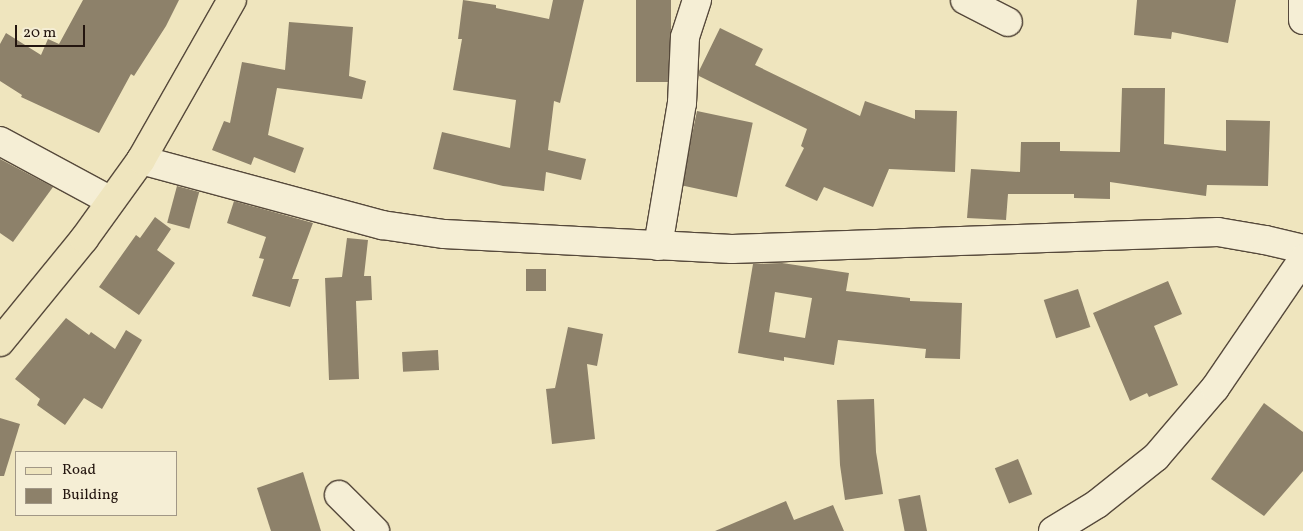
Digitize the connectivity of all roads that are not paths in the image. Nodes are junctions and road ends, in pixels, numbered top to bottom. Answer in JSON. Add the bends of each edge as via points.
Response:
{"nodes":[{"id":1,"x":232,"y":0,"type":"edge"},
{"id":2,"x":697,"y":0,"type":"edge"},
{"id":3,"x":965,"y":0,"type":"edge"},
{"id":4,"x":1302,"y":0,"type":"edge"},
{"id":5,"x":1303,"y":20,"type":"edge"},
{"id":6,"x":1008,"y":22,"type":"dead end"},
{"id":7,"x":0,"y":141,"type":"edge"},
{"id":8,"x":141,"y":160,"type":"junction"},
{"id":9,"x":112,"y":201,"type":"junction"},
{"id":10,"x":658,"y":246,"type":"junction"},
{"id":11,"x":1303,"y":249,"type":"edge"},
{"id":12,"x":1303,"y":259,"type":"edge"},
{"id":13,"x":0,"y":342,"type":"edge"},
{"id":14,"x":339,"y":495,"type":"dead end"},
{"id":15,"x":374,"y":531,"type":"edge"},
{"id":16,"x":1053,"y":531,"type":"edge"}],
"edges":[{"from":1,"to":8,"type":"main road"},
{"from":2,"to":10,"type":"street","via":[[686,37],[682,104]]},
{"from":3,"to":6,"type":"street"},
{"from":4,"to":5,"type":"street"},
{"from":7,"to":9,"type":"street"},
{"from":8,"to":9,"type":"main road"},
{"from":8,"to":10,"type":"street","via":[[382,225],[444,234]]},
{"from":9,"to":13,"type":"main road"},
{"from":10,"to":11,"type":"street","via":[[732,249],[1218,232]]},
{"from":12,"to":16,"type":"street","via":[[1215,388],[1156,457],[1097,504]]},
{"from":14,"to":15,"type":"street"}]}
